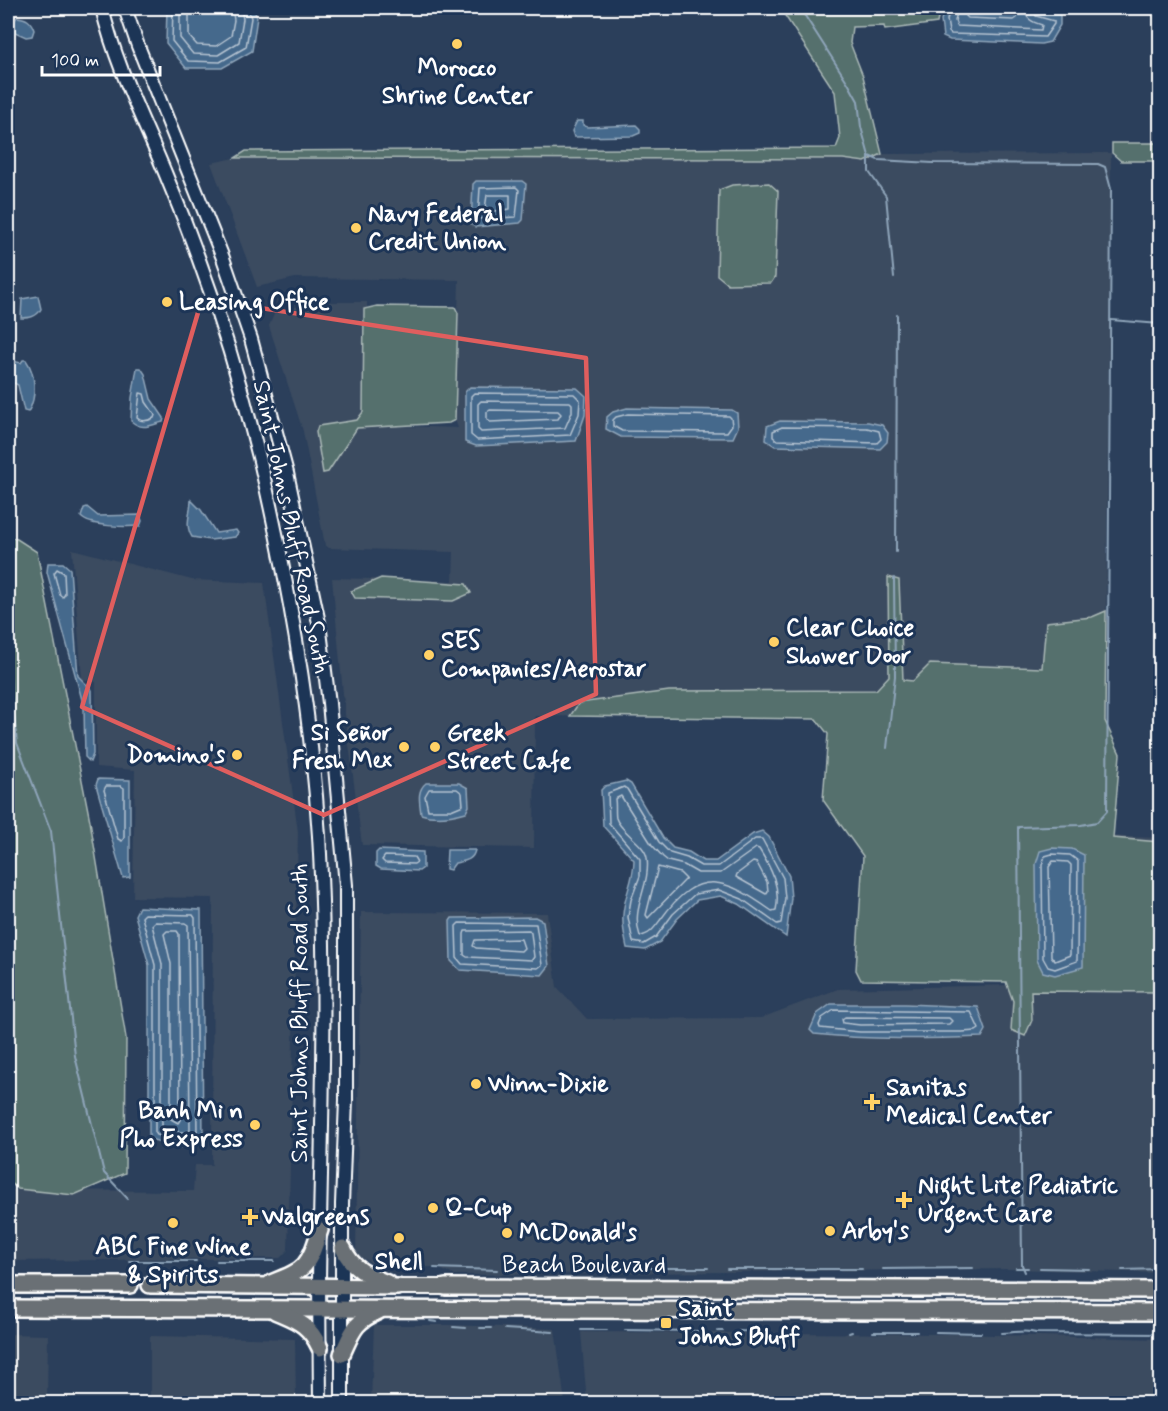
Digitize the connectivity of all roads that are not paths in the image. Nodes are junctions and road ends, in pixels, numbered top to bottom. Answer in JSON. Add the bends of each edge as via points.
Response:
{"nodes":[{"id":1,"x":102,"y":8,"type":"edge"},
{"id":2,"x":125,"y":8,"type":"edge"},
{"id":3,"x":320,"y":1230,"type":"junction"},
{"id":4,"x":343,"y":1248,"type":"junction"},
{"id":5,"x":8,"y":1285,"type":"edge"},
{"id":6,"x":130,"y":1285,"type":"joint"},
{"id":7,"x":150,"y":1286,"type":"joint"},
{"id":8,"x":263,"y":1286,"type":"junction"},
{"id":9,"x":319,"y":1286,"type":"junction"},
{"id":10,"x":343,"y":1287,"type":"junction"},
{"id":11,"x":398,"y":1287,"type":"junction"},
{"id":12,"x":445,"y":1287,"type":"joint"},
{"id":13,"x":872,"y":1289,"type":"junction"},
{"id":14,"x":1161,"y":1290,"type":"edge"},
{"id":15,"x":8,"y":1308,"type":"edge"},
{"id":16,"x":269,"y":1309,"type":"junction"},
{"id":17,"x":320,"y":1309,"type":"junction"},
{"id":18,"x":343,"y":1309,"type":"junction"},
{"id":19,"x":384,"y":1309,"type":"junction"},
{"id":20,"x":869,"y":1311,"type":"junction"},
{"id":21,"x":1161,"y":1312,"type":"edge"},
{"id":22,"x":320,"y":1348,"type":"junction"},
{"id":23,"x":342,"y":1354,"type":"junction"},
{"id":24,"x":320,"y":1404,"type":"edge"},
{"id":25,"x":342,"y":1404,"type":"edge"}],
"edges":[{"from":1,"to":3,"type":"main road","name":"Saint Johns Bluff Road South","via":[[120,69],[219,312],[261,464],[300,657],[321,882],[324,1090]]},
{"from":2,"to":4,"type":"main road","name":"Saint Johns Bluff Road South","via":[[251,339],[287,473],[319,623],[346,885]]},
{"from":3,"to":8,"type":"highway","via":[[305,1267]]},
{"from":3,"to":9,"type":"main road","name":"Saint Johns Bluff Road South"},
{"from":4,"to":10,"type":"main road","name":"Saint Johns Bluff Road South"},
{"from":4,"to":11,"type":"highway","via":[[357,1269]]},
{"from":5,"to":6,"type":"highway","name":"Beach Boulevard"},
{"from":6,"to":7,"type":"main road","name":"Beach Boulevard"},
{"from":7,"to":8,"type":"highway","name":"Beach Boulevard"},
{"from":8,"to":9,"type":"highway","name":"Beach Boulevard"},
{"from":9,"to":10,"type":"highway","name":"Beach Boulevard"},
{"from":9,"to":17,"type":"main road","name":"Saint Johns Bluff Road South"},
{"from":10,"to":11,"type":"highway","name":"Beach Boulevard"},
{"from":10,"to":18,"type":"main road","name":"Saint Johns Bluff Road South"},
{"from":11,"to":12,"type":"main road","name":"Beach Boulevard"},
{"from":12,"to":13,"type":"highway","name":"Beach Boulevard"},
{"from":13,"to":14,"type":"highway","name":"Beach Boulevard"},
{"from":13,"to":20,"type":"highway"},
{"from":15,"to":16,"type":"highway"},
{"from":16,"to":17,"type":"highway"},
{"from":16,"to":22,"type":"highway","via":[[309,1328]]},
{"from":17,"to":18,"type":"highway"},
{"from":17,"to":22,"type":"main road","name":"Saint Johns Bluff Road South"},
{"from":18,"to":19,"type":"highway"},
{"from":18,"to":23,"type":"main road","name":"Saint Johns Bluff Road South"},
{"from":19,"to":20,"type":"highway"},
{"from":19,"to":23,"type":"highway","via":[[358,1323]]},
{"from":20,"to":21,"type":"highway"},
{"from":22,"to":24,"type":"main road","name":"Saint Johns Bluff Road South"},
{"from":23,"to":25,"type":"main road","name":"Saint Johns Bluff Road South"}]}
